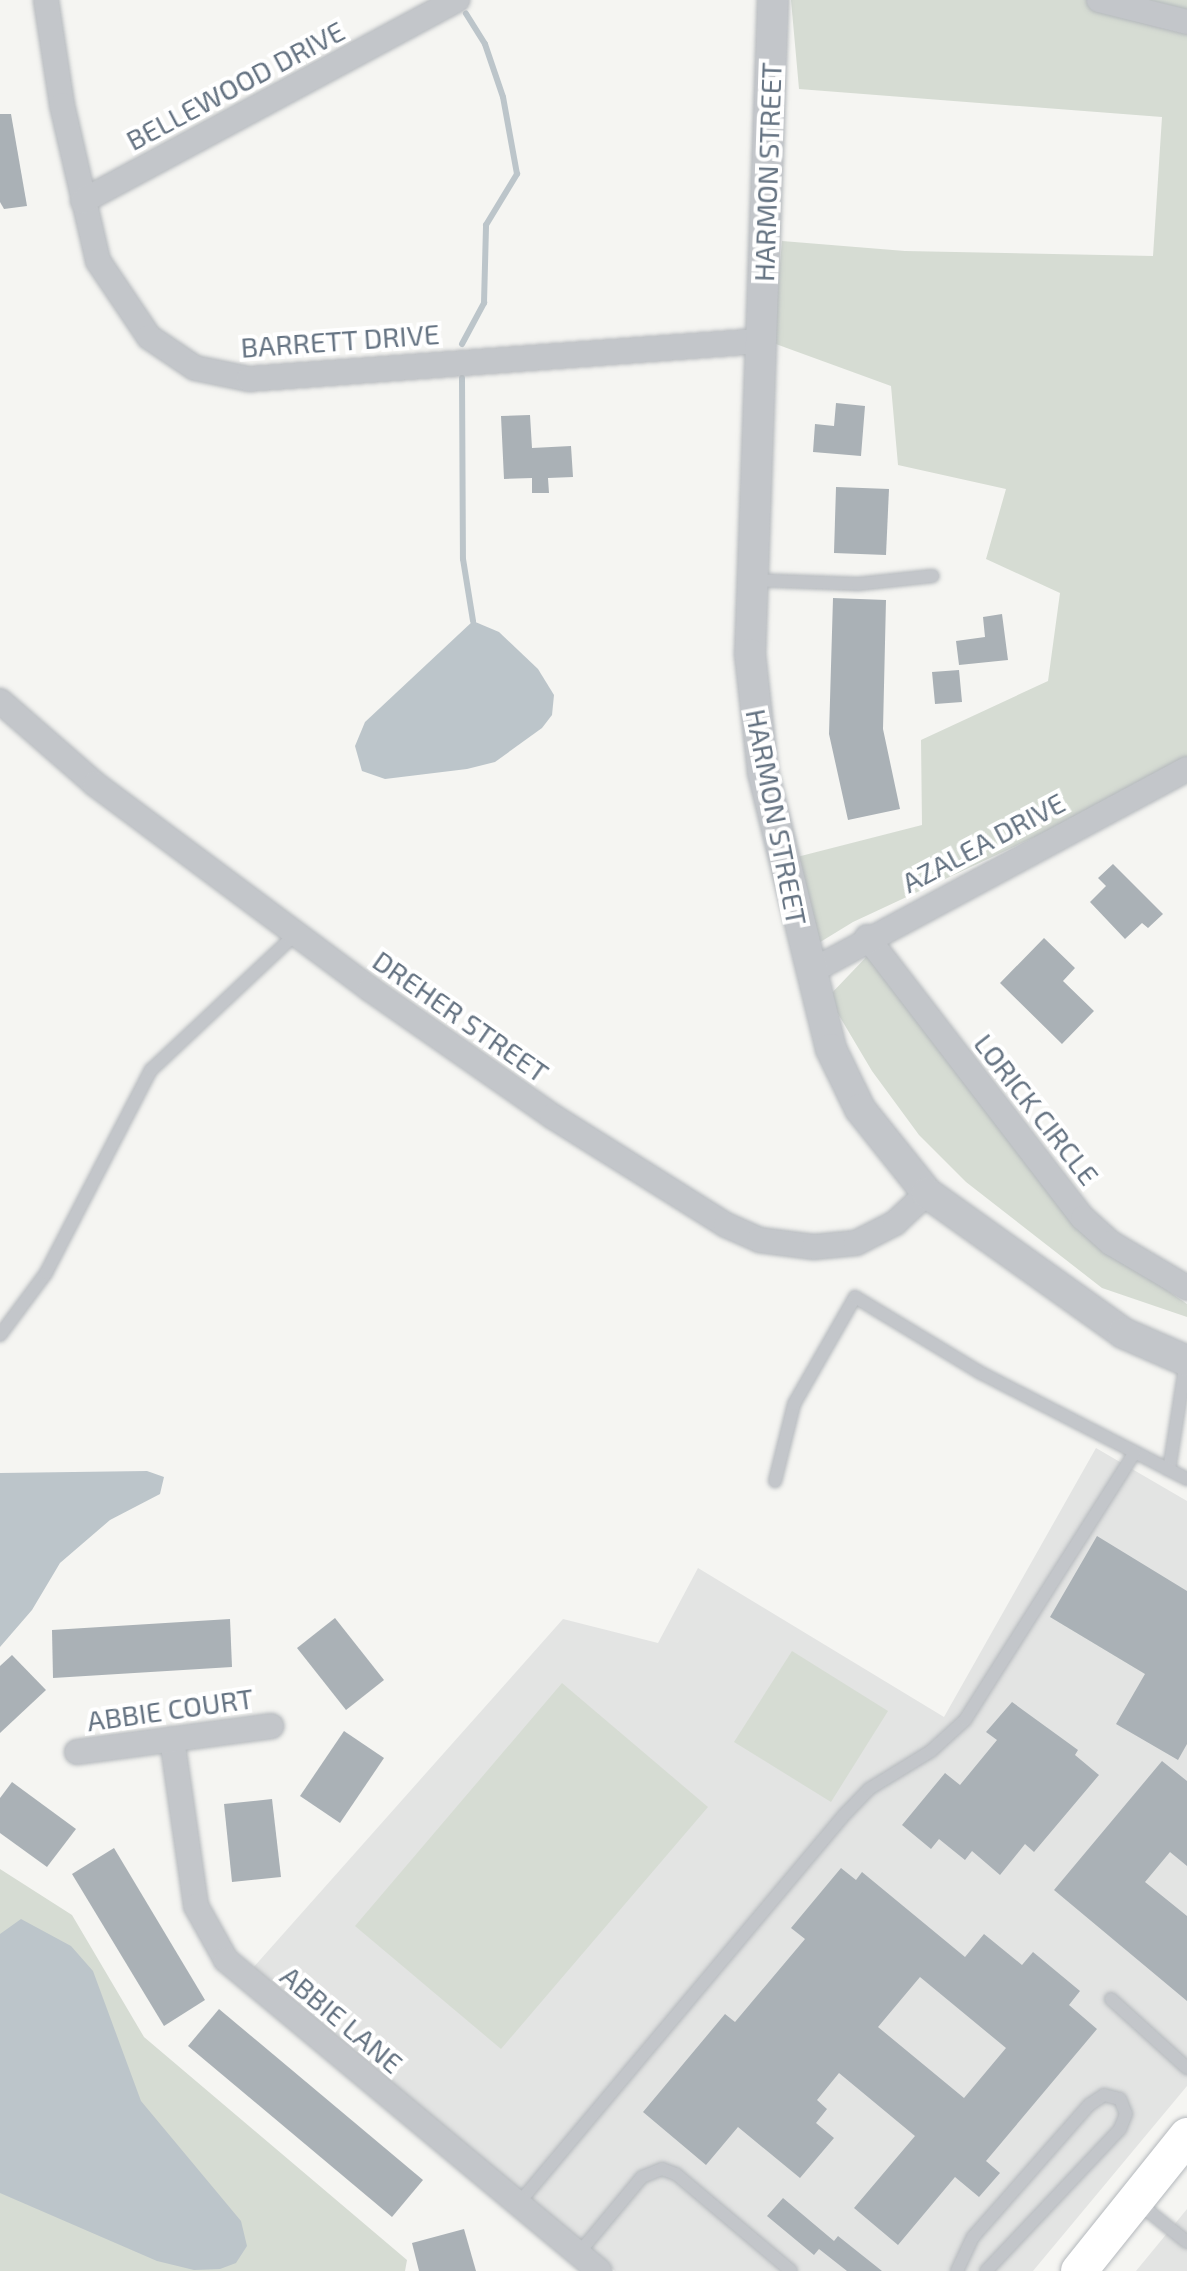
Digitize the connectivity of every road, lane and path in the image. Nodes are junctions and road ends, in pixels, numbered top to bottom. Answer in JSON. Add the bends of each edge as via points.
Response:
{"nodes":[{"id":1,"x":46,"y":0,"type":"edge"},
{"id":2,"x":457,"y":0,"type":"edge"},
{"id":3,"x":773,"y":0,"type":"edge"},
{"id":4,"x":1099,"y":0,"type":"edge"},
{"id":5,"x":1187,"y":22,"type":"edge"},
{"id":6,"x":83,"y":201,"type":"junction"},
{"id":7,"x":759,"y":341,"type":"junction"},
{"id":8,"x":933,"y":576,"type":"dead end"},
{"id":9,"x":749,"y":579,"type":"junction"},
{"id":10,"x":0,"y":701,"type":"edge"},
{"id":11,"x":1187,"y":769,"type":"edge"},
{"id":12,"x":296,"y":934,"type":"junction"},
{"id":13,"x":867,"y":937,"type":"junction"},
{"id":14,"x":810,"y":972,"type":"junction"},
{"id":15,"x":927,"y":1193,"type":"junction"},
{"id":16,"x":1187,"y":1288,"type":"edge"},
{"id":17,"x":0,"y":1335,"type":"edge"},
{"id":18,"x":1186,"y":1361,"type":"edge"},
{"id":19,"x":1135,"y":1452,"type":"junction"},
{"id":20,"x":1169,"y":1470,"type":"junction"},
{"id":21,"x":1187,"y":1479,"type":"edge"},
{"id":22,"x":775,"y":1481,"type":"dead end"},
{"id":23,"x":271,"y":1726,"type":"dead end"},
{"id":24,"x":172,"y":1739,"type":"junction"},
{"id":25,"x":77,"y":1752,"type":"dead end"},
{"id":26,"x":1111,"y":1999,"type":"dead end"},
{"id":27,"x":1187,"y":2068,"type":"edge"},
{"id":28,"x":1187,"y":2136,"type":"edge"},
{"id":29,"x":1135,"y":2200,"type":"junction"},
{"id":30,"x":518,"y":2204,"type":"junction"},
{"id":31,"x":1187,"y":2242,"type":"edge"},
{"id":32,"x":578,"y":2254,"type":"junction"},
{"id":33,"x":599,"y":2271,"type":"edge"},
{"id":34,"x":791,"y":2271,"type":"edge"},
{"id":35,"x":957,"y":2271,"type":"edge"},
{"id":36,"x":986,"y":2271,"type":"edge"},
{"id":37,"x":1079,"y":2271,"type":"edge"}],
"edges":[{"from":1,"to":6,"type":"street","name":"BARRETT DRIVE"},
{"from":2,"to":6,"type":"street","name":"BELLEWOOD DRIVE"},
{"from":3,"to":7,"type":"street","name":"HARMON STREET"},
{"from":4,"to":5,"type":"street"},
{"from":6,"to":7,"type":"street","name":"BARRETT DRIVE","via":[[98,261],[126,309],[163,350],[212,375],[249,379]]},
{"from":7,"to":9,"type":"street","name":"HARMON STREET"},
{"from":8,"to":9,"type":"lane","via":[[858,584]]},
{"from":9,"to":14,"type":"street","name":"HARMON STREET","via":[[752,685],[763,772]]},
{"from":10,"to":12,"type":"street","name":"DREHER STREET","via":[[95,784]]},
{"from":11,"to":13,"type":"street","name":"AZALEA DRIVE"},
{"from":12,"to":15,"type":"street","name":"DREHER STREET","via":[[565,1125],[759,1240],[814,1247],[856,1243],[878,1235]]},
{"from":12,"to":17,"type":"lane","via":[[151,1070],[46,1273]]},
{"from":13,"to":14,"type":"street","name":"AZALEA DRIVE"},
{"from":13,"to":16,"type":"street","name":"LORICK CIRCLE","via":[[1083,1218],[1111,1243]]},
{"from":14,"to":15,"type":"street","name":"HARMON STREET","via":[[831,1049],[860,1109]]},
{"from":15,"to":18,"type":"street","name":"HARMON STREET","via":[[1113,1327],[1152,1350]]},
{"from":18,"to":20,"type":"lane"},
{"from":19,"to":20,"type":"lane"},
{"from":19,"to":22,"type":"lane","via":[[981,1373],[855,1297],[794,1404]]},
{"from":19,"to":30,"type":"lane","via":[[965,1720],[931,1751],[869,1789],[851,1807]]},
{"from":20,"to":21,"type":"lane"},
{"from":23,"to":24,"type":"street","name":"ABBIE COURT"},
{"from":24,"to":25,"type":"street","name":"ABBIE COURT"},
{"from":24,"to":30,"type":"street","name":"ABBIE LANE","via":[[196,1906],[212,1942],[242,1975]]},
{"from":26,"to":27,"type":"lane"},
{"from":28,"to":29,"type":"main road"},
{"from":29,"to":31,"type":"lane"},
{"from":29,"to":37,"type":"main road"},
{"from":30,"to":32,"type":"street","name":"ABBIE LANE"},
{"from":32,"to":33,"type":"street","name":"ABBIE LANE"},
{"from":32,"to":34,"type":"lane","via":[[642,2177],[662,2169],[676,2174]]},
{"from":35,"to":36,"type":"lane","via":[[973,2237],[1089,2105],[1104,2095],[1120,2099],[1126,2114],[1120,2129]]}]}
